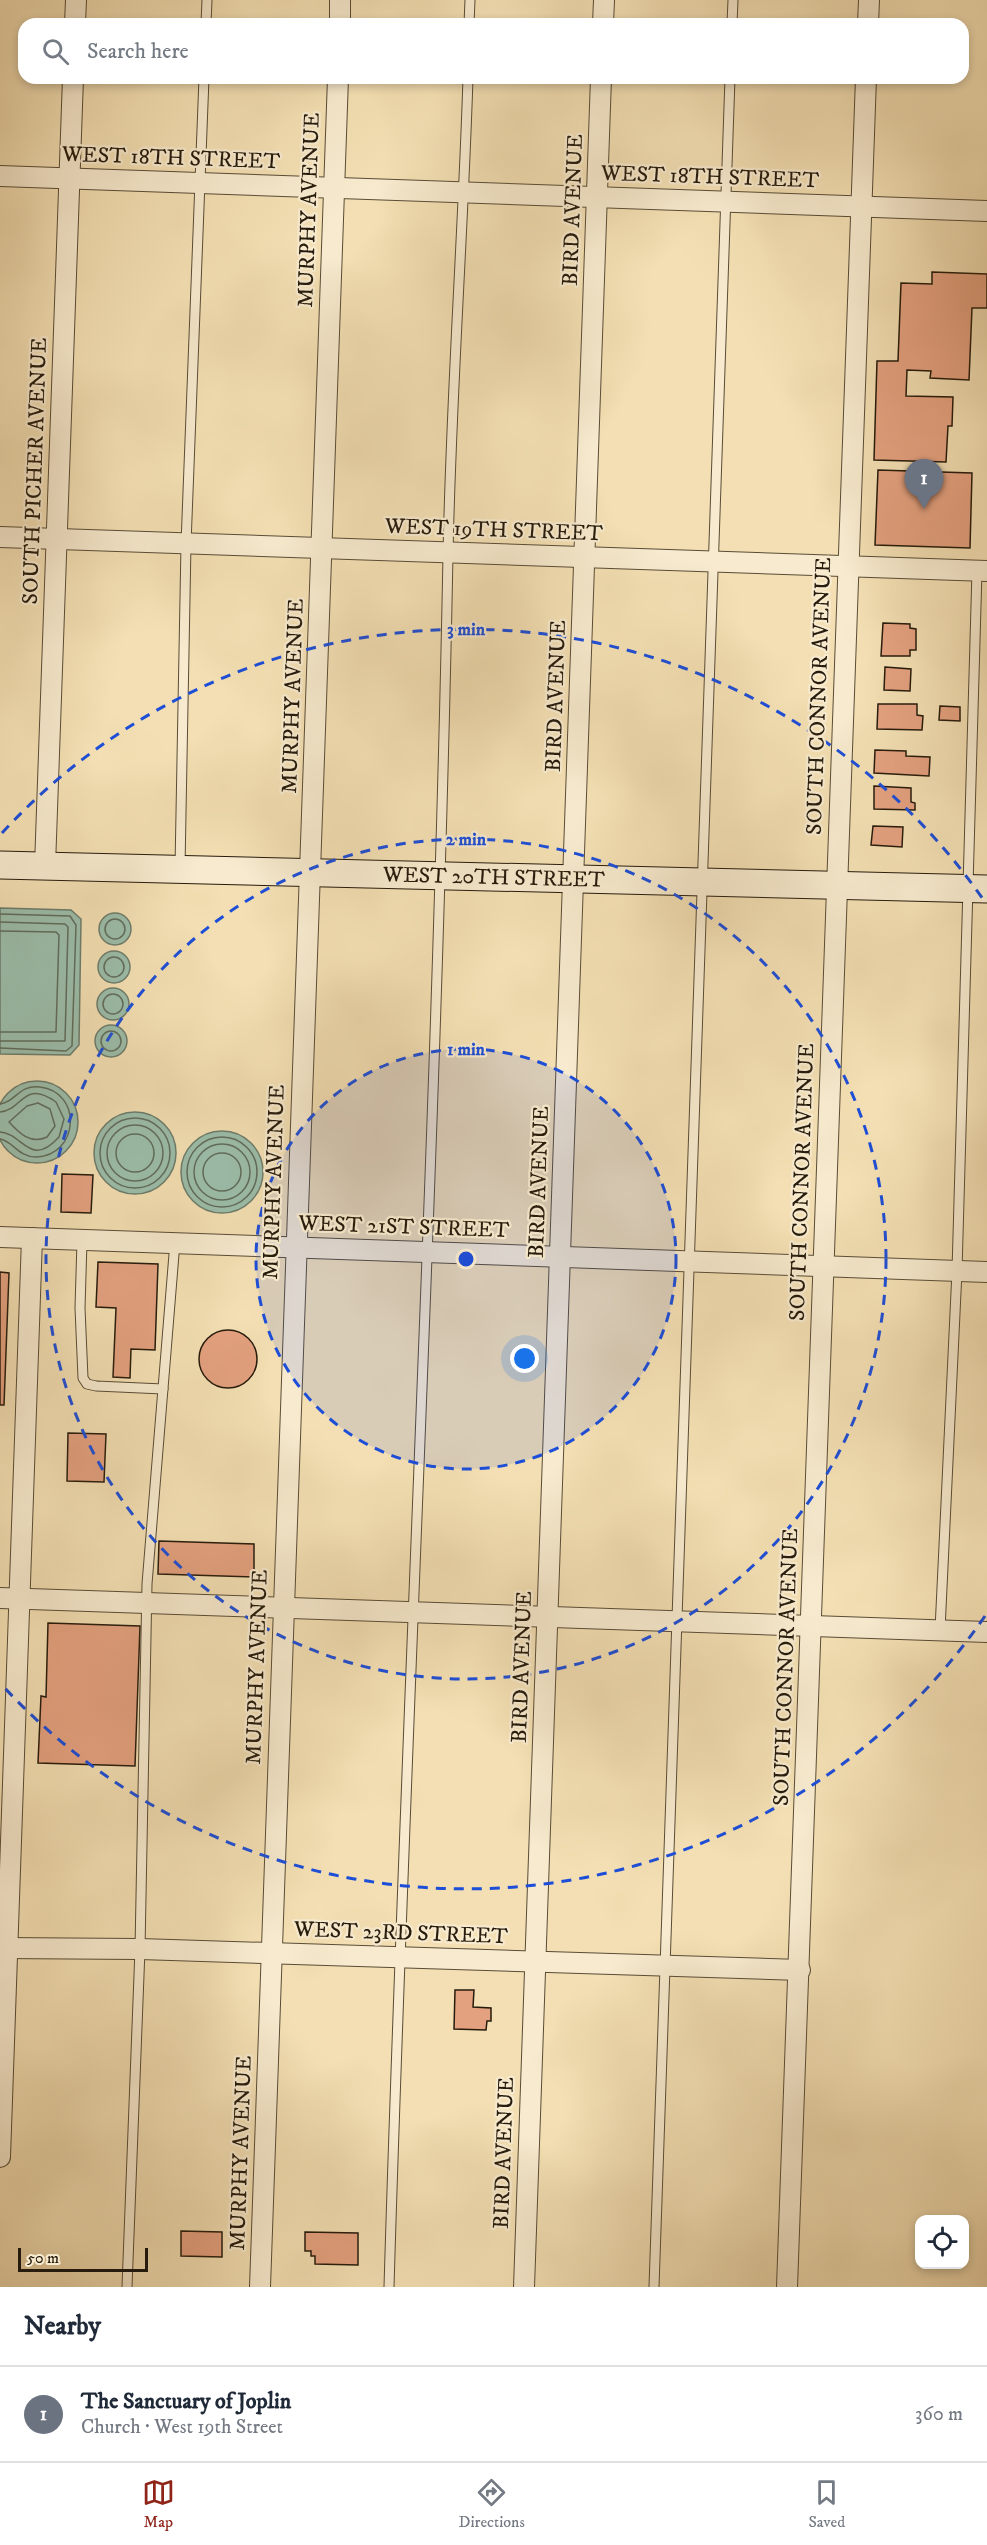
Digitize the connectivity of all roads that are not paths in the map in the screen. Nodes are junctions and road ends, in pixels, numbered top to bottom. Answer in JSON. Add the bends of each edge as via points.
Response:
{"nodes":[{"id":1,"x":76,"y":0,"type":"edge"},
{"id":2,"x":207,"y":0,"type":"edge"},
{"id":3,"x":340,"y":0,"type":"edge"},
{"id":4,"x":470,"y":0,"type":"edge"},
{"id":5,"x":604,"y":0,"type":"edge"},
{"id":6,"x":733,"y":0,"type":"edge"},
{"id":7,"x":869,"y":0,"type":"edge"},
{"id":8,"x":75,"y":18,"type":"edge"},
{"id":9,"x":206,"y":18,"type":"edge"},
{"id":10,"x":339,"y":18,"type":"edge"},
{"id":11,"x":469,"y":18,"type":"edge"},
{"id":12,"x":603,"y":18,"type":"edge"},
{"id":13,"x":732,"y":18,"type":"edge"},
{"id":14,"x":868,"y":18,"type":"edge"},
{"id":15,"x":73,"y":84,"type":"edge"},
{"id":16,"x":204,"y":84,"type":"edge"},
{"id":17,"x":338,"y":84,"type":"edge"},
{"id":18,"x":468,"y":84,"type":"edge"},
{"id":19,"x":601,"y":84,"type":"edge"},
{"id":20,"x":730,"y":84,"type":"edge"},
{"id":21,"x":866,"y":84,"type":"edge"},
{"id":22,"x":0,"y":176,"type":"edge"},
{"id":23,"x":69,"y":179,"type":"junction"},
{"id":24,"x":199,"y":183,"type":"junction"},
{"id":25,"x":334,"y":188,"type":"junction"},
{"id":26,"x":464,"y":193,"type":"junction"},
{"id":27,"x":597,"y":198,"type":"junction"},
{"id":28,"x":725,"y":202,"type":"junction"},
{"id":29,"x":861,"y":207,"type":"junction"},
{"id":30,"x":987,"y":211,"type":"edge"},
{"id":31,"x":0,"y":537,"type":"edge"},
{"id":32,"x":57,"y":539,"type":"junction"},
{"id":33,"x":186,"y":544,"type":"junction"},
{"id":34,"x":322,"y":548,"type":"junction"},
{"id":35,"x":448,"y":552,"type":"junction"},
{"id":36,"x":585,"y":557,"type":"junction"},
{"id":37,"x":715,"y":561,"type":"junction"},
{"id":38,"x":848,"y":566,"type":"junction"},
{"id":39,"x":982,"y":571,"type":"edge"},
{"id":40,"x":0,"y":865,"type":"edge"},
{"id":41,"x":45,"y":866,"type":"junction"},
{"id":42,"x":180,"y":869,"type":"junction"},
{"id":43,"x":310,"y":872,"type":"junction"},
{"id":44,"x":441,"y":876,"type":"junction"},
{"id":45,"x":574,"y":879,"type":"junction"},
{"id":46,"x":704,"y":882,"type":"junction"},
{"id":47,"x":836,"y":885,"type":"junction"},
{"id":48,"x":978,"y":889,"type":"edge"},
{"id":49,"x":0,"y":1237,"type":"edge"},
{"id":50,"x":32,"y":1238,"type":"junction"},
{"id":51,"x":82,"y":1241,"type":"junction"},
{"id":52,"x":175,"y":1242,"type":"junction"},
{"id":53,"x":295,"y":1246,"type":"junction"},
{"id":54,"x":426,"y":1251,"type":"junction"},
{"id":55,"x":561,"y":1257,"type":"junction"},
{"id":56,"x":691,"y":1262,"type":"junction"},
{"id":57,"x":823,"y":1266,"type":"junction"},
{"id":58,"x":957,"y":1271,"type":"junction"},
{"id":59,"x":987,"y":1272,"type":"edge"},
{"id":60,"x":163,"y":1389,"type":"junction"},
{"id":61,"x":0,"y":1598,"type":"edge"},
{"id":62,"x":20,"y":1598,"type":"junction"},
{"id":63,"x":146,"y":1603,"type":"junction"},
{"id":64,"x":283,"y":1608,"type":"junction"},
{"id":65,"x":413,"y":1612,"type":"junction"},
{"id":66,"x":548,"y":1616,"type":"junction"},
{"id":67,"x":679,"y":1621,"type":"junction"},
{"id":68,"x":811,"y":1626,"type":"junction"},
{"id":69,"x":940,"y":1630,"type":"junction"},
{"id":70,"x":987,"y":1632,"type":"edge"},
{"id":71,"x":3,"y":1948,"type":"edge"},
{"id":72,"x":140,"y":1949,"type":"junction"},
{"id":73,"x":272,"y":1953,"type":"junction"},
{"id":74,"x":399,"y":1957,"type":"junction"},
{"id":75,"x":535,"y":1962,"type":"junction"},
{"id":76,"x":666,"y":1965,"type":"junction"},
{"id":77,"x":800,"y":1970,"type":"junction"},
{"id":78,"x":0,"y":2157,"type":"edge"},
{"id":79,"x":128,"y":2287,"type":"edge"},
{"id":80,"x":260,"y":2287,"type":"edge"},
{"id":81,"x":389,"y":2287,"type":"edge"},
{"id":82,"x":524,"y":2287,"type":"edge"},
{"id":83,"x":654,"y":2287,"type":"edge"},
{"id":84,"x":787,"y":2287,"type":"edge"}],
"edges":[{"from":1,"to":8,"type":"street"},
{"from":2,"to":9,"type":"lane"},
{"from":3,"to":10,"type":"street"},
{"from":4,"to":11,"type":"lane"},
{"from":5,"to":12,"type":"street"},
{"from":6,"to":13,"type":"lane"},
{"from":7,"to":14,"type":"street"},
{"from":15,"to":23,"type":"street","name":"SOUTH PICHER AVENUE"},
{"from":16,"to":24,"type":"lane"},
{"from":17,"to":25,"type":"street","name":"MURPHY AVENUE"},
{"from":18,"to":26,"type":"lane"},
{"from":19,"to":27,"type":"street","name":"BIRD AVENUE"},
{"from":20,"to":28,"type":"lane"},
{"from":21,"to":29,"type":"street","name":"SOUTH CONNOR AVENUE"},
{"from":22,"to":23,"type":"street","name":"WEST 18TH STREET"},
{"from":23,"to":24,"type":"street","name":"WEST 18TH STREET"},
{"from":23,"to":32,"type":"street","name":"SOUTH PICHER AVENUE"},
{"from":24,"to":25,"type":"street","name":"WEST 18TH STREET"},
{"from":24,"to":33,"type":"lane"},
{"from":25,"to":26,"type":"street","name":"WEST 18TH STREET"},
{"from":25,"to":34,"type":"street","name":"MURPHY AVENUE"},
{"from":26,"to":27,"type":"street","name":"WEST 18TH STREET"},
{"from":26,"to":35,"type":"lane"},
{"from":27,"to":28,"type":"street","name":"WEST 18TH STREET"},
{"from":27,"to":36,"type":"street","name":"BIRD AVENUE"},
{"from":28,"to":29,"type":"street","name":"WEST 18TH STREET"},
{"from":28,"to":37,"type":"lane"},
{"from":29,"to":30,"type":"street","name":"WEST 18TH STREET"},
{"from":29,"to":38,"type":"street","name":"SOUTH CONNOR AVENUE"},
{"from":31,"to":32,"type":"street","name":"WEST 19TH STREET"},
{"from":32,"to":33,"type":"street","name":"WEST 19TH STREET"},
{"from":32,"to":41,"type":"street","name":"SOUTH PICHER AVENUE"},
{"from":33,"to":34,"type":"street","name":"WEST 19TH STREET"},
{"from":33,"to":42,"type":"lane"},
{"from":34,"to":35,"type":"street","name":"WEST 19TH STREET"},
{"from":34,"to":43,"type":"street","name":"MURPHY AVENUE"},
{"from":35,"to":36,"type":"street","name":"WEST 19TH STREET"},
{"from":35,"to":44,"type":"lane"},
{"from":36,"to":37,"type":"street","name":"WEST 19TH STREET"},
{"from":36,"to":45,"type":"street","name":"BIRD AVENUE"},
{"from":37,"to":38,"type":"street","name":"WEST 19TH STREET"},
{"from":37,"to":46,"type":"lane"},
{"from":38,"to":39,"type":"street","name":"WEST 19TH STREET"},
{"from":38,"to":47,"type":"street","name":"SOUTH CONNOR AVENUE"},
{"from":39,"to":48,"type":"lane"},
{"from":40,"to":41,"type":"main road","name":"WEST 20TH STREET"},
{"from":41,"to":42,"type":"main road","name":"WEST 20TH STREET"},
{"from":42,"to":43,"type":"main road","name":"WEST 20TH STREET"},
{"from":43,"to":44,"type":"main road","name":"WEST 20TH STREET"},
{"from":43,"to":53,"type":"street","name":"MURPHY AVENUE"},
{"from":44,"to":45,"type":"main road","name":"WEST 20TH STREET"},
{"from":44,"to":54,"type":"lane"},
{"from":45,"to":46,"type":"main road","name":"WEST 20TH STREET"},
{"from":45,"to":55,"type":"street","name":"BIRD AVENUE"},
{"from":46,"to":47,"type":"main road","name":"WEST 20TH STREET"},
{"from":46,"to":56,"type":"lane"},
{"from":47,"to":48,"type":"main road","name":"WEST 20TH STREET"},
{"from":47,"to":57,"type":"street","name":"SOUTH CONNOR AVENUE"},
{"from":48,"to":58,"type":"lane"},
{"from":49,"to":50,"type":"street","name":"WEST 21ST STREET"},
{"from":50,"to":51,"type":"street","name":"WEST 21ST STREET"},
{"from":50,"to":62,"type":"street"},
{"from":51,"to":52,"type":"street","name":"WEST 21ST STREET"},
{"from":51,"to":60,"type":"lane","via":[[83,1378],[87,1384],[96,1386]]},
{"from":52,"to":53,"type":"street","name":"WEST 21ST STREET"},
{"from":52,"to":60,"type":"lane"},
{"from":53,"to":54,"type":"street","name":"WEST 21ST STREET"},
{"from":53,"to":64,"type":"street","name":"MURPHY AVENUE"},
{"from":54,"to":55,"type":"street","name":"WEST 21ST STREET"},
{"from":54,"to":65,"type":"lane"},
{"from":55,"to":56,"type":"street","name":"WEST 21ST STREET"},
{"from":55,"to":66,"type":"street","name":"BIRD AVENUE"},
{"from":56,"to":57,"type":"street","name":"WEST 21ST STREET"},
{"from":56,"to":67,"type":"lane"},
{"from":57,"to":58,"type":"street","name":"WEST 21ST STREET"},
{"from":57,"to":68,"type":"street","name":"SOUTH CONNOR AVENUE"},
{"from":58,"to":59,"type":"street","name":"WEST 21ST STREET"},
{"from":58,"to":69,"type":"lane"},
{"from":60,"to":63,"type":"lane"},
{"from":61,"to":62,"type":"street"},
{"from":62,"to":63,"type":"street"},
{"from":62,"to":71,"type":"street"},
{"from":63,"to":64,"type":"street"},
{"from":63,"to":72,"type":"lane"},
{"from":64,"to":65,"type":"street"},
{"from":64,"to":73,"type":"street","name":"MURPHY AVENUE"},
{"from":65,"to":66,"type":"street"},
{"from":65,"to":74,"type":"lane"},
{"from":66,"to":67,"type":"street"},
{"from":66,"to":75,"type":"street","name":"BIRD AVENUE"},
{"from":67,"to":68,"type":"street"},
{"from":67,"to":76,"type":"lane"},
{"from":68,"to":69,"type":"street"},
{"from":68,"to":77,"type":"street","name":"SOUTH CONNOR AVENUE"},
{"from":69,"to":70,"type":"street"},
{"from":71,"to":72,"type":"street","name":"WEST 23RD STREET"},
{"from":71,"to":78,"type":"street"},
{"from":72,"to":73,"type":"street","name":"WEST 23RD STREET"},
{"from":72,"to":79,"type":"lane"},
{"from":73,"to":74,"type":"street","name":"WEST 23RD STREET"},
{"from":73,"to":80,"type":"street","name":"MURPHY AVENUE"},
{"from":74,"to":75,"type":"street","name":"WEST 23RD STREET"},
{"from":74,"to":81,"type":"lane"},
{"from":75,"to":76,"type":"street","name":"WEST 23RD STREET"},
{"from":75,"to":82,"type":"street","name":"BIRD AVENUE"},
{"from":76,"to":77,"type":"street","name":"WEST 23RD STREET"},
{"from":76,"to":83,"type":"lane"},
{"from":77,"to":84,"type":"street","name":"SOUTH CONNOR AVENUE"}]}
